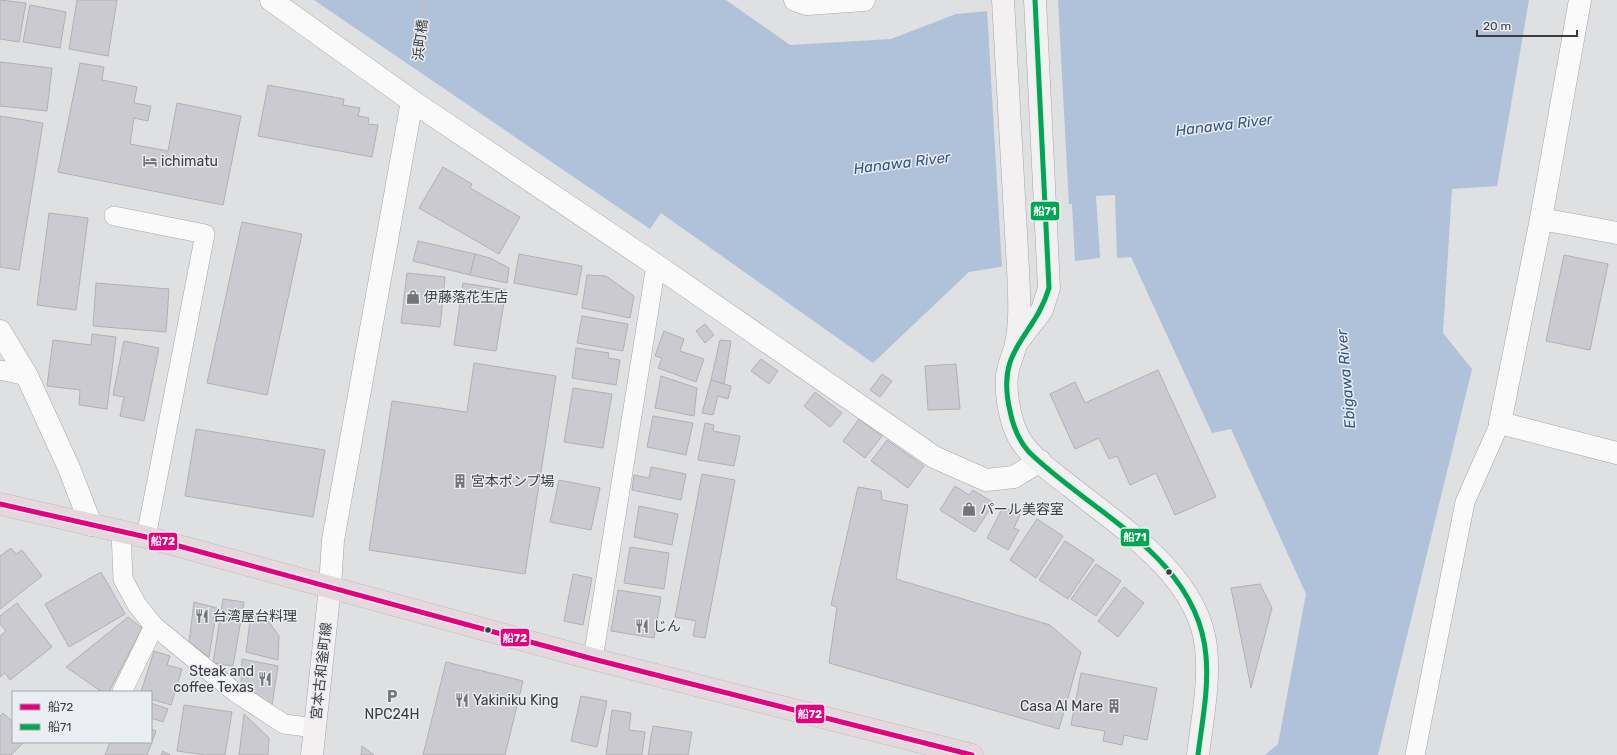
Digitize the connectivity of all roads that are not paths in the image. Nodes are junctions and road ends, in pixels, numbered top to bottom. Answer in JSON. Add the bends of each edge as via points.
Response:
{"nodes":[{"id":1,"x":271,"y":0,"type":"edge"},
{"id":2,"x":795,"y":0,"type":"edge"},
{"id":3,"x":864,"y":0,"type":"edge"},
{"id":4,"x":1035,"y":0,"type":"edge"},
{"id":5,"x":1580,"y":0,"type":"edge"},
{"id":6,"x":1003,"y":1,"type":"edge"},
{"id":7,"x":412,"y":102,"type":"junction"},
{"id":8,"x":114,"y":216,"type":"dead end"},
{"id":9,"x":1541,"y":218,"type":"junction"},
{"id":10,"x":1617,"y":233,"type":"edge"},
{"id":11,"x":656,"y":265,"type":"junction"},
{"id":12,"x":0,"y":331,"type":"edge"},
{"id":13,"x":1016,"y":344,"type":"junction"},
{"id":14,"x":0,"y":370,"type":"edge"},
{"id":15,"x":27,"y":376,"type":"junction"},
{"id":16,"x":1500,"y":423,"type":"junction"},
{"id":17,"x":1617,"y":453,"type":"edge"},
{"id":18,"x":1040,"y":461,"type":"junction"},
{"id":19,"x":0,"y":504,"type":"edge"},
{"id":20,"x":91,"y":525,"type":"junction"},
{"id":21,"x":121,"y":531,"type":"junction"},
{"id":22,"x":146,"y":537,"type":"junction"},
{"id":23,"x":330,"y":587,"type":"junction"},
{"id":24,"x":154,"y":626,"type":"junction"},
{"id":25,"x":593,"y":659,"type":"junction"},
{"id":26,"x":122,"y":691,"type":"edge"},
{"id":27,"x":315,"y":728,"type":"junction"},
{"id":28,"x":312,"y":755,"type":"edge"},
{"id":29,"x":972,"y":755,"type":"edge"},
{"id":30,"x":1198,"y":755,"type":"edge"},
{"id":31,"x":1415,"y":755,"type":"edge"}],
"edges":[{"from":1,"to":7,"type":"street"},
{"from":2,"to":3,"type":"street","via":[[807,4]]},
{"from":4,"to":13,"type":"street","via":[[1049,288],[1042,310]]},
{"from":5,"to":9,"type":"street"},
{"from":6,"to":13,"type":"street","via":[[1018,269],[1019,307]]},
{"from":7,"to":11,"type":"street"},
{"from":7,"to":23,"type":"street","via":[[333,540]]},
{"from":8,"to":22,"type":"lane","via":[[205,234]]},
{"from":9,"to":10,"type":"street"},
{"from":9,"to":16,"type":"street"},
{"from":11,"to":18,"type":"street","via":[[934,456],[986,480],[1014,477]]},
{"from":11,"to":25,"type":"lane"},
{"from":12,"to":15,"type":"street"},
{"from":13,"to":18,"type":"street","via":[[1007,371],[1007,394],[1014,428],[1021,443]]},
{"from":14,"to":15,"type":"lane"},
{"from":15,"to":20,"type":"street","via":[[69,468]]},
{"from":16,"to":17,"type":"street"},
{"from":16,"to":31,"type":"lane","via":[[1465,502]]},
{"from":18,"to":30,"type":"street","via":[[1140,542],[1187,594],[1200,622],[1206,646],[1206,678]]},
{"from":19,"to":20,"type":"highway"},
{"from":20,"to":21,"type":"highway"},
{"from":21,"to":22,"type":"highway"},
{"from":21,"to":24,"type":"lane","via":[[124,579],[137,605]]},
{"from":22,"to":23,"type":"highway"},
{"from":23,"to":25,"type":"highway"},
{"from":23,"to":27,"type":"street","name":"宮本古和釜町線"},
{"from":24,"to":26,"type":"lane"},
{"from":24,"to":27,"type":"lane","via":[[235,692],[284,724]]},
{"from":25,"to":29,"type":"highway"},
{"from":27,"to":28,"type":"street","name":"宮本古和釜町線"}]}
